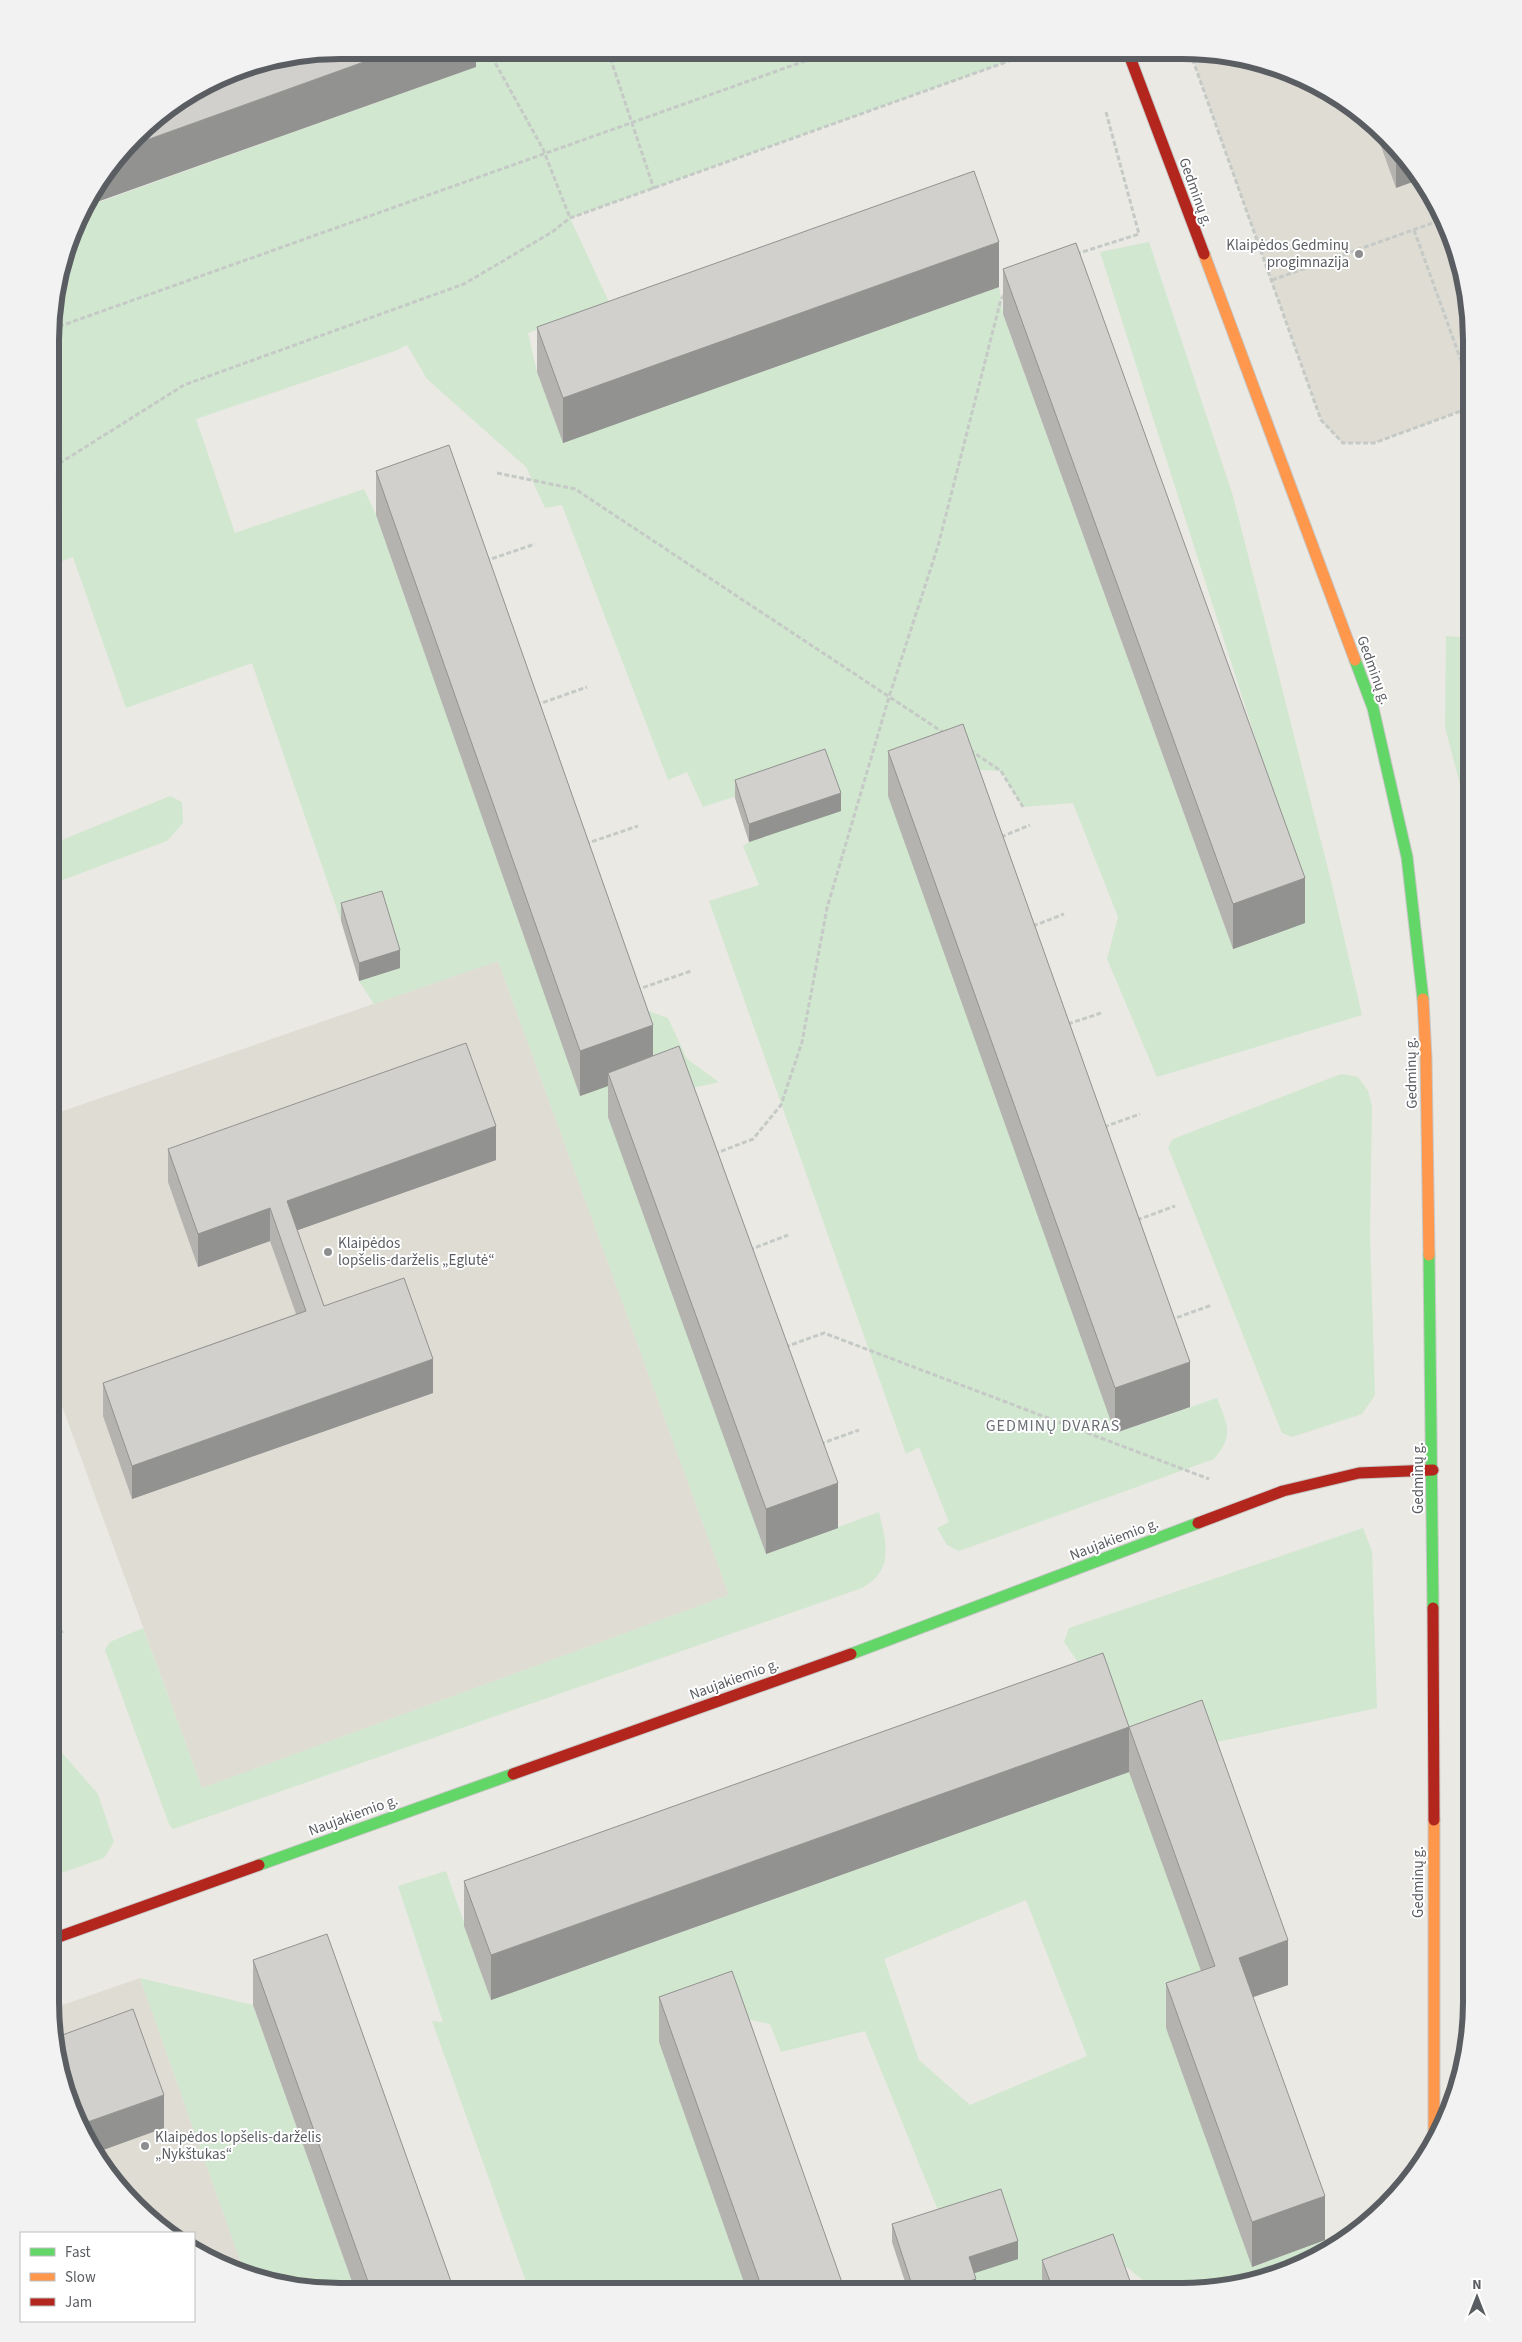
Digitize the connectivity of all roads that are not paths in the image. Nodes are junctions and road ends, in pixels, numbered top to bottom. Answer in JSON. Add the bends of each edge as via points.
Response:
{"nodes":[{"id":1,"x":1131,"y":59,"type":"edge"},
{"id":2,"x":1433,"y":1470,"type":"junction"},
{"id":3,"x":59,"y":1937,"type":"edge"},
{"id":4,"x":1434,"y":2127,"type":"edge"}],
"edges":[{"from":1,"to":2,"type":"street","name":"Gedminų g.","via":[[1373,708],[1407,857],[1425,1019]]},
{"from":2,"to":3,"type":"street","name":"Naujakiemio g.","via":[[1359,1473],[1283,1491],[931,1625]]},
{"from":2,"to":4,"type":"street","name":"Gedminų g."}]}
